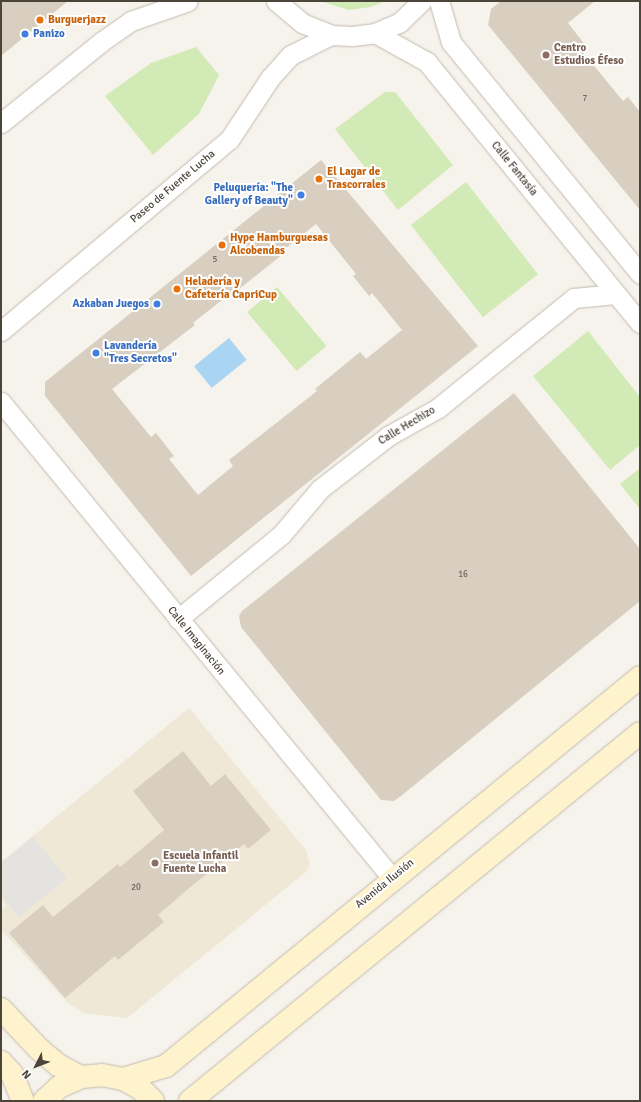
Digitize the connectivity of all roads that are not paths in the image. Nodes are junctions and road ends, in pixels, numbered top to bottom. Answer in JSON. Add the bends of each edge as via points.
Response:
{"nodes":[{"id":1,"x":188,"y":1,"type":"edge"},
{"id":2,"x":276,"y":1,"type":"edge"},
{"id":3,"x":422,"y":1,"type":"edge"},
{"id":4,"x":438,"y":1,"type":"edge"},
{"id":5,"x":375,"y":33,"type":"junction"},
{"id":6,"x":332,"y":35,"type":"junction"},
{"id":7,"x":1,"y":123,"type":"edge"},
{"id":8,"x":639,"y":265,"type":"edge"},
{"id":9,"x":616,"y":294,"type":"junction"},
{"id":10,"x":640,"y":323,"type":"edge"},
{"id":11,"x":1,"y":331,"type":"edge"},
{"id":12,"x":1,"y":402,"type":"edge"},
{"id":13,"x":178,"y":619,"type":"junction"},
{"id":14,"x":640,"y":677,"type":"edge"},
{"id":15,"x":640,"y":733,"type":"edge"},
{"id":16,"x":392,"y":878,"type":"junction"},
{"id":17,"x":1,"y":1009,"type":"edge"},
{"id":18,"x":1,"y":1062,"type":"edge"},
{"id":19,"x":81,"y":1077,"type":"junction"},
{"id":20,"x":123,"y":1079,"type":"junction"},
{"id":21,"x":24,"y":1101,"type":"edge"},
{"id":22,"x":44,"y":1101,"type":"edge"},
{"id":23,"x":153,"y":1101,"type":"edge"},
{"id":24,"x":190,"y":1101,"type":"edge"}],
"edges":[{"from":1,"to":7,"type":"street","via":[[131,21]]},
{"from":2,"to":6,"type":"street","via":[[302,23]]},
{"from":3,"to":5,"type":"street","via":[[399,23]]},
{"from":4,"to":8,"type":"street","via":[[451,42]]},
{"from":5,"to":6,"type":"street"},
{"from":5,"to":9,"type":"street","name":"Calle Fantasía","via":[[427,62]]},
{"from":6,"to":11,"type":"street","name":"Paseo de Fuente Lucha","via":[[291,55],[270,78],[229,140]]},
{"from":9,"to":10,"type":"street","name":"Calle Fantasía"},
{"from":9,"to":13,"type":"street","name":"Calle Hechizo","via":[[574,298],[438,408],[388,436],[320,489],[281,535]]},
{"from":12,"to":13,"type":"street","name":"Calle Imaginación"},
{"from":13,"to":16,"type":"street","name":"Calle Imaginación"},
{"from":14,"to":16,"type":"main road","name":"Avenida Ilusión"},
{"from":15,"to":24,"type":"main road"},
{"from":16,"to":20,"type":"main road","name":"Avenida Ilusión","via":[[166,1066]]},
{"from":17,"to":19,"type":"main road","via":[[39,1049],[58,1065]]},
{"from":18,"to":21,"type":"main road","via":[[12,1074]]},
{"from":19,"to":20,"type":"main road","via":[[102,1075]]},
{"from":19,"to":22,"type":"main road","via":[[59,1087]]},
{"from":20,"to":23,"type":"main road","via":[[141,1089]]}]}
